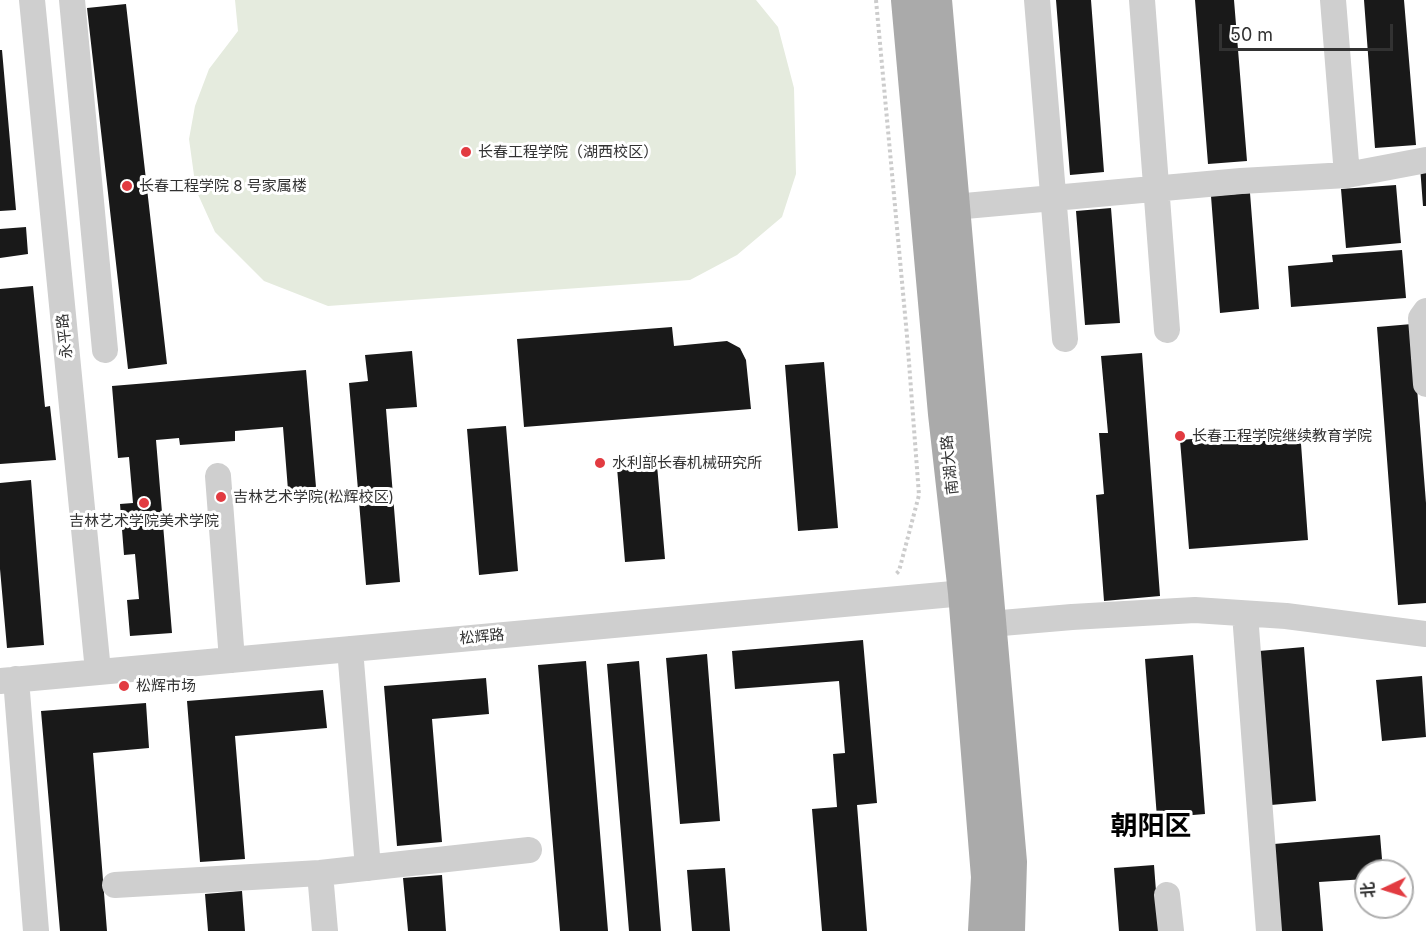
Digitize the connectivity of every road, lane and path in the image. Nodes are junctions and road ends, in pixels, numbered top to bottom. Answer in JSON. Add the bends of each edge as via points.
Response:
{"nodes":[{"id":1,"x":32,"y":0,"type":"edge"},
{"id":2,"x":72,"y":0,"type":"edge"},
{"id":3,"x":876,"y":0,"type":"edge"},
{"id":4,"x":908,"y":0,"type":"edge"},
{"id":5,"x":936,"y":0,"type":"edge"},
{"id":6,"x":1037,"y":0,"type":"edge"},
{"id":7,"x":1142,"y":0,"type":"edge"},
{"id":8,"x":1333,"y":0,"type":"edge"},
{"id":9,"x":1426,"y":160,"type":"edge"},
{"id":10,"x":1347,"y":175,"type":"junction"},
{"id":11,"x":1156,"y":188,"type":"junction"},
{"id":12,"x":1053,"y":198,"type":"junction"},
{"id":13,"x":954,"y":207,"type":"junction"},
{"id":14,"x":1426,"y":311,"type":"edge"},
{"id":15,"x":1167,"y":330,"type":"dead end"},
{"id":16,"x":1065,"y":339,"type":"dead end"},
{"id":17,"x":105,"y":350,"type":"dead end"},
{"id":18,"x":1426,"y":384,"type":"edge"},
{"id":19,"x":218,"y":476,"type":"dead end"},
{"id":20,"x":899,"y":572,"type":"dead end"},
{"id":21,"x":964,"y":593,"type":"junction"},
{"id":22,"x":1245,"y":614,"type":"junction"},
{"id":23,"x":990,"y":624,"type":"junction"},
{"id":24,"x":1426,"y":634,"type":"edge"},
{"id":25,"x":350,"y":649,"type":"junction"},
{"id":26,"x":232,"y":660,"type":"junction"},
{"id":27,"x":98,"y":671,"type":"junction"},
{"id":28,"x":8,"y":680,"type":"edge"},
{"id":29,"x":529,"y":850,"type":"dead end"},
{"id":30,"x":368,"y":868,"type":"junction"},
{"id":31,"x":320,"y":873,"type":"junction"},
{"id":32,"x":115,"y":885,"type":"dead end"},
{"id":33,"x":1167,"y":895,"type":"dead end"},
{"id":34,"x":36,"y":931,"type":"edge"},
{"id":35,"x":325,"y":931,"type":"edge"},
{"id":36,"x":984,"y":931,"type":"edge"},
{"id":37,"x":1010,"y":931,"type":"edge"},
{"id":38,"x":1171,"y":931,"type":"edge"},
{"id":39,"x":1269,"y":931,"type":"edge"}],
"edges":[{"from":1,"to":27,"type":"street","name":"永平路"},
{"from":2,"to":17,"type":"street"},
{"from":3,"to":20,"type":"path","via":[[919,495]]},
{"from":4,"to":21,"type":"main road","name":"南湖大路"},
{"from":5,"to":13,"type":"main road","name":"南湖大路"},
{"from":6,"to":12,"type":"street"},
{"from":7,"to":11,"type":"street"},
{"from":8,"to":10,"type":"street"},
{"from":9,"to":10,"type":"street"},
{"from":10,"to":11,"type":"street"},
{"from":11,"to":12,"type":"street"},
{"from":11,"to":15,"type":"street"},
{"from":12,"to":13,"type":"street"},
{"from":12,"to":16,"type":"street"},
{"from":13,"to":23,"type":"main road","name":"南湖大路"},
{"from":14,"to":18,"type":"street","via":[[1421,318]]},
{"from":19,"to":26,"type":"street"},
{"from":21,"to":25,"type":"street","name":"松辉路"},
{"from":21,"to":36,"type":"main road","name":"南湖大路","via":[[987,877]]},
{"from":22,"to":23,"type":"street","via":[[1196,610]]},
{"from":22,"to":24,"type":"street"},
{"from":22,"to":39,"type":"street"},
{"from":23,"to":37,"type":"main road","name":"南湖大路","via":[[1011,862]]},
{"from":25,"to":26,"type":"street","name":"松辉路"},
{"from":25,"to":30,"type":"street"},
{"from":26,"to":27,"type":"street","name":"松辉路"},
{"from":27,"to":28,"type":"street","name":"松辉路"},
{"from":28,"to":34,"type":"street"},
{"from":29,"to":30,"type":"street"},
{"from":30,"to":31,"type":"street"},
{"from":31,"to":32,"type":"street"},
{"from":31,"to":35,"type":"street"},
{"from":33,"to":38,"type":"street"}]}
